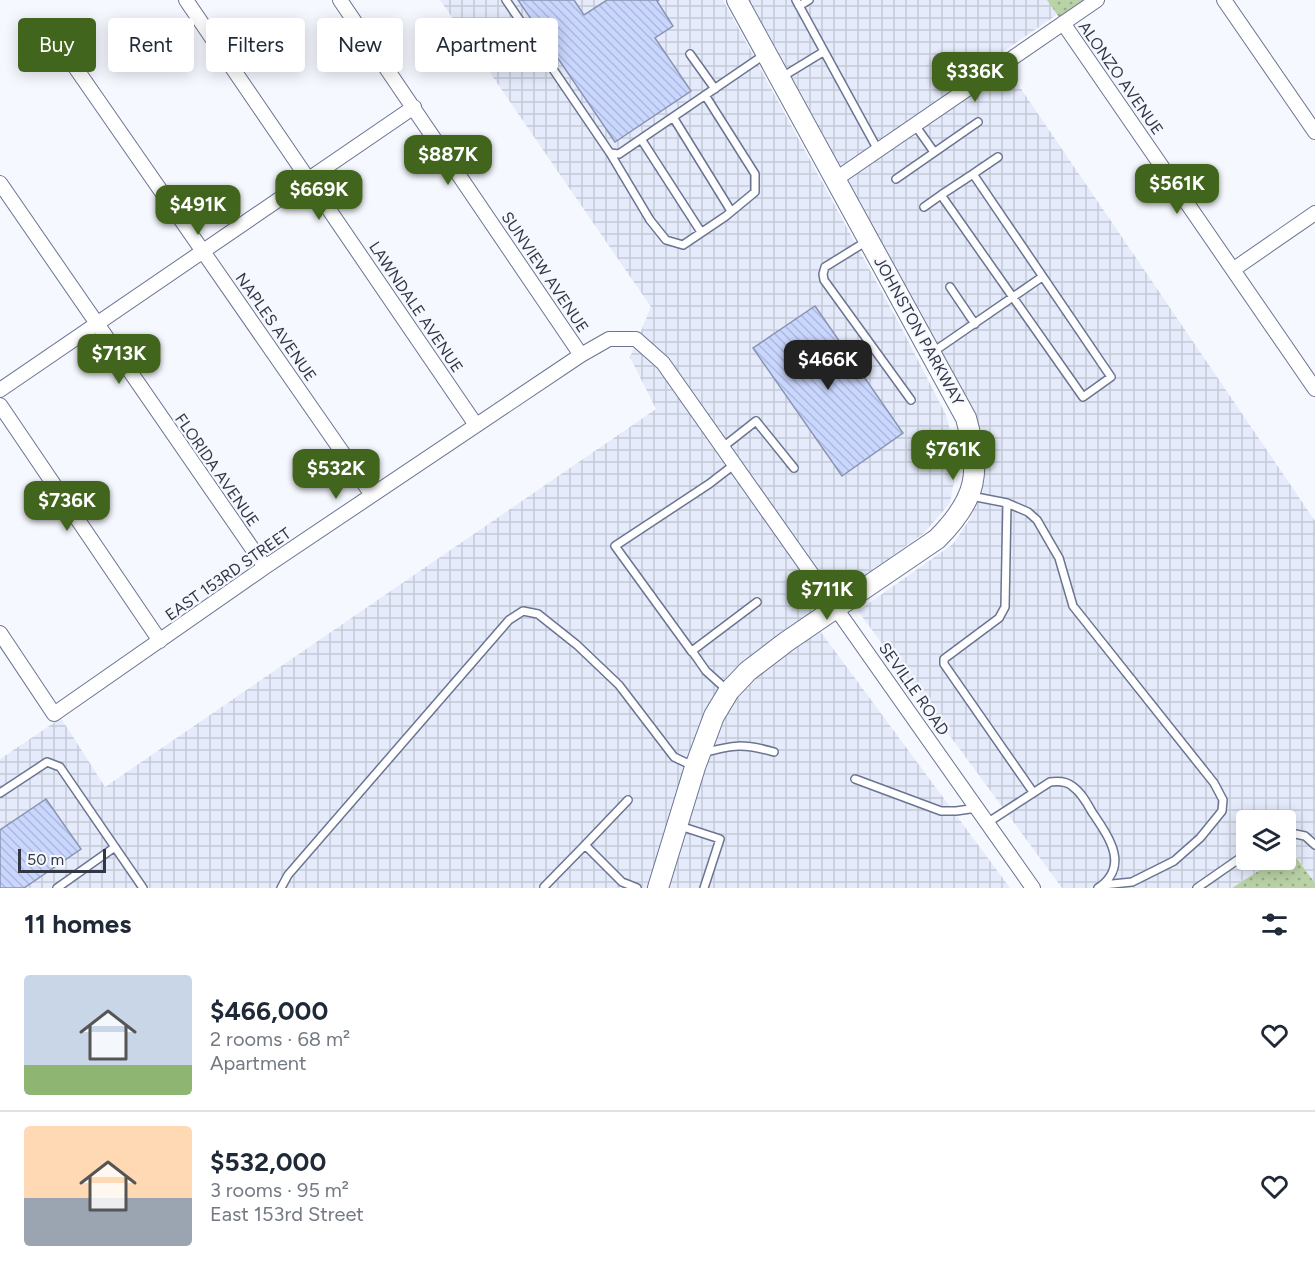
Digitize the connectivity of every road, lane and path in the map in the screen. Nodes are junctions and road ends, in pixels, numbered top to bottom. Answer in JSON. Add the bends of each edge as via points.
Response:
{"nodes":[{"id":1,"x":186,"y":0,"type":"edge"},
{"id":2,"x":340,"y":0,"type":"edge"},
{"id":3,"x":506,"y":0,"type":"edge"},
{"id":4,"x":737,"y":0,"type":"edge"},
{"id":5,"x":809,"y":0,"type":"edge"},
{"id":6,"x":1097,"y":0,"type":"edge"},
{"id":7,"x":1224,"y":0,"type":"edge"},
{"id":8,"x":797,"y":3,"type":"edge"},
{"id":9,"x":1063,"y":23,"type":"junction"},
{"id":10,"x":823,"y":52,"type":"junction"},
{"id":11,"x":690,"y":54,"type":"dead end"},
{"id":12,"x":766,"y":54,"type":"junction"},
{"id":13,"x":79,"y":72,"type":"edge"},
{"id":14,"x":780,"y":78,"type":"junction"},
{"id":15,"x":715,"y":89,"type":"junction"},
{"id":16,"x":705,"y":95,"type":"junction"},
{"id":17,"x":414,"y":107,"type":"junction"},
{"id":18,"x":673,"y":117,"type":"junction"},
{"id":19,"x":978,"y":122,"type":"dead end"},
{"id":20,"x":915,"y":125,"type":"junction"},
{"id":21,"x":1315,"y":132,"type":"edge"},
{"id":22,"x":640,"y":139,"type":"junction"},
{"id":23,"x":878,"y":150,"type":"junction"},
{"id":24,"x":934,"y":152,"type":"junction"},
{"id":25,"x":609,"y":153,"type":"junction"},
{"id":26,"x":998,"y":157,"type":"dead end"},
{"id":27,"x":973,"y":174,"type":"junction"},
{"id":28,"x":309,"y":179,"type":"junction"},
{"id":29,"x":836,"y":179,"type":"junction"},
{"id":30,"x":896,"y":179,"type":"dead end"},
{"id":31,"x":0,"y":183,"type":"edge"},
{"id":32,"x":941,"y":195,"type":"junction"},
{"id":33,"x":924,"y":207,"type":"dead end"},
{"id":34,"x":732,"y":211,"type":"junction"},
{"id":35,"x":1315,"y":213,"type":"edge"},
{"id":36,"x":701,"y":232,"type":"junction"},
{"id":37,"x":869,"y":240,"type":"junction"},
{"id":38,"x":203,"y":251,"type":"junction"},
{"id":39,"x":1234,"y":269,"type":"junction"},
{"id":40,"x":1042,"y":277,"type":"junction"},
{"id":41,"x":950,"y":287,"type":"dead end"},
{"id":42,"x":1013,"y":297,"type":"junction"},
{"id":43,"x":975,"y":324,"type":"junction"},
{"id":44,"x":97,"y":325,"type":"junction"},
{"id":45,"x":636,"y":339,"type":"joint"},
{"id":46,"x":931,"y":353,"type":"junction"},
{"id":47,"x":580,"y":355,"type":"junction"},
{"id":48,"x":1315,"y":389,"type":"edge"},
{"id":49,"x":0,"y":390,"type":"edge"},
{"id":50,"x":911,"y":400,"type":"dead end"},
{"id":51,"x":0,"y":405,"type":"edge"},
{"id":52,"x":476,"y":425,"type":"junction"},
{"id":53,"x":723,"y":447,"type":"junction"},
{"id":54,"x":735,"y":464,"type":"junction"},
{"id":55,"x":794,"y":468,"type":"dead end"},
{"id":56,"x":372,"y":495,"type":"junction"},
{"id":57,"x":969,"y":495,"type":"junction"},
{"id":58,"x":1007,"y":503,"type":"junction"},
{"id":59,"x":265,"y":567,"type":"junction"},
{"id":60,"x":757,"y":602,"type":"dead end"},
{"id":61,"x":837,"y":607,"type":"junction"},
{"id":62,"x":0,"y":633,"type":"edge"},
{"id":63,"x":160,"y":641,"type":"junction"},
{"id":64,"x":692,"y":652,"type":"junction"},
{"id":65,"x":729,"y":691,"type":"junction"},
{"id":66,"x":774,"y":752,"type":"dead end"},
{"id":67,"x":698,"y":760,"type":"junction"},
{"id":68,"x":855,"y":779,"type":"dead end"},
{"id":69,"x":1033,"y":792,"type":"junction"},
{"id":70,"x":0,"y":793,"type":"edge"},
{"id":71,"x":628,"y":800,"type":"dead end"},
{"id":72,"x":976,"y":808,"type":"junction"},
{"id":73,"x":987,"y":823,"type":"junction"},
{"id":74,"x":677,"y":825,"type":"junction"},
{"id":75,"x":1296,"y":834,"type":"edge"},
{"id":76,"x":585,"y":845,"type":"junction"},
{"id":77,"x":1315,"y":845,"type":"edge"},
{"id":78,"x":115,"y":847,"type":"junction"},
{"id":79,"x":1236,"y":861,"type":"edge"},
{"id":80,"x":1100,"y":886,"type":"edge"},
{"id":81,"x":544,"y":887,"type":"edge"},
{"id":82,"x":57,"y":888,"type":"edge"},
{"id":83,"x":143,"y":888,"type":"edge"},
{"id":84,"x":281,"y":888,"type":"edge"},
{"id":85,"x":637,"y":888,"type":"edge"},
{"id":86,"x":658,"y":888,"type":"edge"},
{"id":87,"x":704,"y":888,"type":"edge"},
{"id":88,"x":1033,"y":888,"type":"edge"},
{"id":89,"x":1197,"y":888,"type":"edge"}],
"edges":[{"from":1,"to":28,"type":"street","name":"LAWNDALE AVENUE"},
{"from":2,"to":17,"type":"street","name":"SUNVIEW AVENUE"},
{"from":3,"to":25,"type":"lane"},
{"from":4,"to":12,"type":"street","name":"JOHNSTON PARKWAY"},
{"from":5,"to":8,"type":"lane"},
{"from":6,"to":9,"type":"street"},
{"from":7,"to":21,"type":"street"},
{"from":8,"to":10,"type":"lane"},
{"from":9,"to":20,"type":"street"},
{"from":9,"to":39,"type":"street","name":"ALONZO AVENUE"},
{"from":10,"to":14,"type":"lane"},
{"from":10,"to":23,"type":"lane"},
{"from":11,"to":15,"type":"lane"},
{"from":12,"to":14,"type":"street","name":"JOHNSTON PARKWAY"},
{"from":12,"to":15,"type":"lane"},
{"from":13,"to":38,"type":"street","name":"NAPLES AVENUE"},
{"from":14,"to":29,"type":"street","name":"JOHNSTON PARKWAY"},
{"from":15,"to":16,"type":"lane"},
{"from":16,"to":18,"type":"lane"},
{"from":16,"to":34,"type":"lane","via":[[755,174],[755,192]]},
{"from":17,"to":28,"type":"street"},
{"from":17,"to":47,"type":"street","name":"SUNVIEW AVENUE"},
{"from":18,"to":22,"type":"lane"},
{"from":18,"to":34,"type":"lane"},
{"from":19,"to":24,"type":"lane"},
{"from":20,"to":23,"type":"street"},
{"from":20,"to":24,"type":"lane"},
{"from":22,"to":25,"type":"lane","via":[[619,154]]},
{"from":22,"to":36,"type":"lane"},
{"from":23,"to":29,"type":"street"},
{"from":24,"to":30,"type":"lane"},
{"from":25,"to":36,"type":"lane","via":[[666,240],[683,244]]},
{"from":26,"to":27,"type":"lane"},
{"from":27,"to":32,"type":"lane"},
{"from":27,"to":40,"type":"lane"},
{"from":28,"to":38,"type":"street"},
{"from":28,"to":52,"type":"street","name":"LAWNDALE AVENUE"},
{"from":29,"to":37,"type":"street","name":"JOHNSTON PARKWAY"},
{"from":31,"to":44,"type":"street","name":"FLORIDA AVENUE"},
{"from":32,"to":33,"type":"lane"},
{"from":32,"to":42,"type":"lane"},
{"from":34,"to":36,"type":"lane"},
{"from":35,"to":39,"type":"street"},
{"from":37,"to":46,"type":"street","name":"JOHNSTON PARKWAY"},
{"from":37,"to":50,"type":"lane","via":[[830,262],[825,267],[824,280]]},
{"from":38,"to":44,"type":"street"},
{"from":38,"to":56,"type":"street","name":"NAPLES AVENUE"},
{"from":39,"to":48,"type":"street","name":"ALONZO AVENUE"},
{"from":40,"to":42,"type":"lane"},
{"from":40,"to":42,"type":"lane","via":[[1111,377],[1083,397]]},
{"from":41,"to":43,"type":"lane"},
{"from":42,"to":43,"type":"lane"},
{"from":43,"to":46,"type":"lane"},
{"from":44,"to":49,"type":"street"},
{"from":44,"to":59,"type":"street","name":"FLORIDA AVENUE"},
{"from":45,"to":47,"type":"street","name":"EAST 153RD STREET","via":[[609,339]]},
{"from":45,"to":53,"type":"street","name":"SEVILLE ROAD","via":[[663,363]]},
{"from":46,"to":57,"type":"street","name":"JOHNSTON PARKWAY","via":[[966,418],[975,472]]},
{"from":47,"to":52,"type":"street","name":"EAST 153RD STREET"},
{"from":51,"to":63,"type":"street"},
{"from":52,"to":56,"type":"street","name":"EAST 153RD STREET"},
{"from":53,"to":54,"type":"street","name":"SEVILLE ROAD"},
{"from":53,"to":55,"type":"lane","via":[[756,421]]},
{"from":54,"to":61,"type":"street","name":"SEVILLE ROAD"},
{"from":54,"to":64,"type":"lane","via":[[615,546]]},
{"from":56,"to":59,"type":"street","name":"EAST 153RD STREET"},
{"from":57,"to":58,"type":"lane"},
{"from":57,"to":61,"type":"street","name":"JOHNSTON PARKWAY","via":[[954,522],[937,539]]},
{"from":58,"to":69,"type":"lane","via":[[1005,607],[999,618],[944,659],[944,664]]},
{"from":58,"to":80,"type":"lane","via":[[1037,520],[1059,558],[1073,606],[1224,800],[1222,811],[1208,829],[1174,861],[1132,882]]},
{"from":59,"to":63,"type":"street","name":"EAST 153RD STREET"},
{"from":60,"to":64,"type":"lane"},
{"from":61,"to":65,"type":"street","name":"JOHNSTON PARKWAY","via":[[748,671]]},
{"from":61,"to":72,"type":"street","name":"SEVILLE ROAD"},
{"from":62,"to":63,"type":"street","name":"EAST 153RD STREET","via":[[54,714]]},
{"from":64,"to":65,"type":"lane"},
{"from":65,"to":67,"type":"street","name":"JOHNSTON PARKWAY","via":[[714,716]]},
{"from":66,"to":67,"type":"lane","via":[[748,744],[730,746]]},
{"from":67,"to":74,"type":"street","name":"JOHNSTON PARKWAY"},
{"from":67,"to":84,"type":"lane","via":[[674,757],[619,685],[578,645],[538,614],[523,611],[509,620],[288,875]]},
{"from":68,"to":72,"type":"lane","via":[[941,811]]},
{"from":69,"to":73,"type":"lane"},
{"from":69,"to":80,"type":"lane","via":[[1060,781],[1072,785],[1083,799],[1108,836],[1115,855],[1115,866]]},
{"from":70,"to":78,"type":"lane","via":[[47,762],[53,763],[60,767]]},
{"from":71,"to":76,"type":"lane"},
{"from":72,"to":73,"type":"street","name":"SEVILLE ROAD"},
{"from":73,"to":88,"type":"street","name":"SEVILLE ROAD"},
{"from":74,"to":86,"type":"street","name":"JOHNSTON PARKWAY"},
{"from":74,"to":87,"type":"lane","via":[[720,839]]},
{"from":75,"to":77,"type":"lane"},
{"from":76,"to":81,"type":"lane"},
{"from":76,"to":85,"type":"lane","via":[[622,882]]},
{"from":78,"to":82,"type":"lane"},
{"from":78,"to":83,"type":"lane"},
{"from":79,"to":89,"type":"lane"}]}
